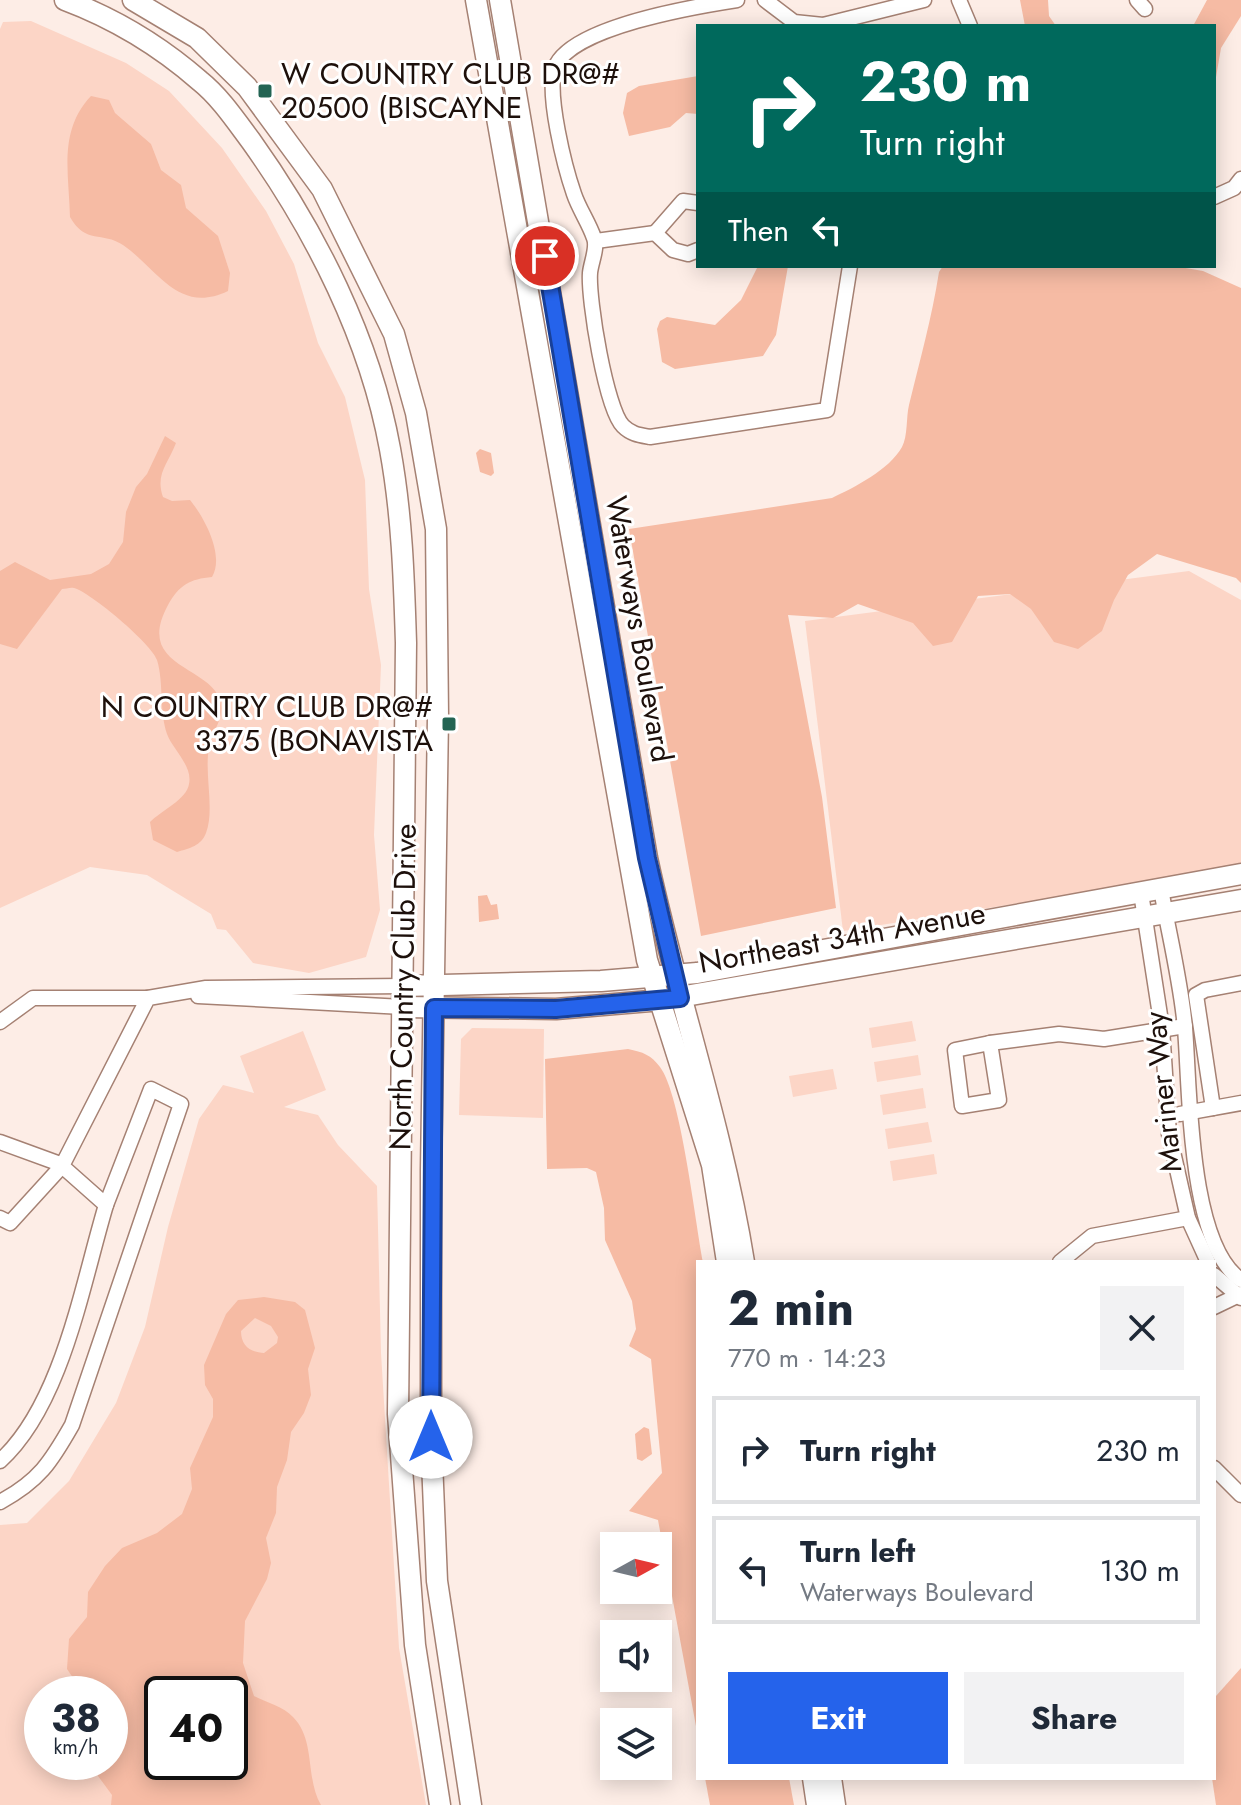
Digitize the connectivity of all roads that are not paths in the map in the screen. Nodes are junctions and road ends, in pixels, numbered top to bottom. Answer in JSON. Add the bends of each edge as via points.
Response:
{"nodes":[{"id":1,"x":65,"y":0,"type":"edge"},
{"id":2,"x":133,"y":0,"type":"edge"},
{"id":3,"x":476,"y":0,"type":"edge"},
{"id":4,"x":500,"y":0,"type":"edge"},
{"id":5,"x":737,"y":0,"type":"edge"},
{"id":6,"x":765,"y":0,"type":"edge"},
{"id":7,"x":924,"y":0,"type":"edge"},
{"id":8,"x":959,"y":0,"type":"edge"},
{"id":9,"x":813,"y":24,"type":"edge"},
{"id":10,"x":827,"y":24,"type":"edge"},
{"id":11,"x":969,"y":24,"type":"edge"},
{"id":12,"x":1238,"y":183,"type":"edge"},
{"id":13,"x":1216,"y":196,"type":"edge"},
{"id":14,"x":696,"y":203,"type":"edge"},
{"id":15,"x":655,"y":233,"type":"junction"},
{"id":16,"x":596,"y":241,"type":"junction"},
{"id":17,"x":696,"y":251,"type":"edge"},
{"id":18,"x":850,"y":268,"type":"edge"},
{"id":19,"x":1241,"y":874,"type":"edge"},
{"id":20,"x":1151,"y":891,"type":"junction"},
{"id":21,"x":1241,"y":900,"type":"edge"},
{"id":22,"x":1155,"y":914,"type":"junction"},
{"id":23,"x":664,"y":977,"type":"junction"},
{"id":24,"x":1241,"y":983,"type":"edge"},
{"id":25,"x":434,"y":984,"type":"junction"},
{"id":26,"x":404,"y":986,"type":"junction"},
{"id":27,"x":173,"y":993,"type":"junction"},
{"id":28,"x":148,"y":998,"type":"junction"},
{"id":29,"x":671,"y":999,"type":"junction"},
{"id":30,"x":403,"y":1007,"type":"junction"},
{"id":31,"x":434,"y":1008,"type":"junction"},
{"id":32,"x":0,"y":1022,"type":"edge"},
{"id":33,"x":1185,"y":1026,"type":"junction"},
{"id":34,"x":1162,"y":1028,"type":"junction"},
{"id":35,"x":990,"y":1043,"type":"junction"},
{"id":36,"x":1241,"y":1103,"type":"edge"},
{"id":37,"x":1213,"y":1108,"type":"junction"},
{"id":38,"x":1189,"y":1112,"type":"junction"},
{"id":39,"x":1168,"y":1116,"type":"junction"},
{"id":40,"x":0,"y":1142,"type":"edge"},
{"id":41,"x":63,"y":1166,"type":"junction"},
{"id":42,"x":106,"y":1205,"type":"junction"},
{"id":43,"x":0,"y":1218,"type":"edge"},
{"id":44,"x":1188,"y":1218,"type":"junction"},
{"id":45,"x":727,"y":1260,"type":"edge"},
{"id":46,"x":744,"y":1260,"type":"edge"},
{"id":47,"x":1062,"y":1260,"type":"edge"},
{"id":48,"x":1207,"y":1260,"type":"edge"},
{"id":49,"x":1216,"y":1276,"type":"edge"},
{"id":50,"x":1240,"y":1291,"type":"edge"},
{"id":51,"x":1216,"y":1306,"type":"edge"},
{"id":52,"x":0,"y":1461,"type":"edge"},
{"id":53,"x":1216,"y":1470,"type":"edge"},
{"id":54,"x":1241,"y":1495,"type":"edge"},
{"id":55,"x":0,"y":1502,"type":"edge"},
{"id":56,"x":453,"y":1697,"type":"junction"},
{"id":57,"x":424,"y":1701,"type":"junction"},
{"id":58,"x":813,"y":1780,"type":"edge"},
{"id":59,"x":831,"y":1780,"type":"edge"},
{"id":60,"x":440,"y":1805,"type":"edge"},
{"id":61,"x":471,"y":1805,"type":"edge"},
{"id":62,"x":817,"y":1805,"type":"edge"},
{"id":63,"x":835,"y":1805,"type":"edge"}],
"edges":[{"from":1,"to":26,"type":"street","name":"North Country Club Drive","via":[[120,26],[203,82],[295,205],[343,299],[363,355],[390,447],[402,536]]},
{"from":2,"to":25,"type":"street","name":"North Country Club Drive","via":[[197,38],[247,87],[322,189],[394,334],[416,413],[436,529]]},
{"from":3,"to":23,"type":"street","name":"Waterways Boulevard","via":[[647,960]]},
{"from":4,"to":23,"type":"street","name":"Waterways Boulevard"},
{"from":5,"to":16,"type":"street","via":[[681,9],[580,42],[555,67],[559,128],[573,193]]},
{"from":6,"to":9,"type":"street","via":[[794,22]]},
{"from":7,"to":10,"type":"street"},
{"from":8,"to":11,"type":"street"},
{"from":12,"to":13,"type":"street"},
{"from":14,"to":15,"type":"street","via":[[683,201]]},
{"from":15,"to":16,"type":"street"},
{"from":15,"to":17,"type":"street","via":[[673,250]]},
{"from":16,"to":18,"type":"street","via":[[590,274],[592,313],[612,405],[633,435],[650,437],[827,410]]},
{"from":19,"to":20,"type":"street","name":"Northeast 34th Avenue"},
{"from":20,"to":22,"type":"street","name":"Mariner Way"},
{"from":20,"to":23,"type":"street","name":"Northeast 34th Avenue"},
{"from":21,"to":22,"type":"street","name":"Northeast 34th Avenue"},
{"from":22,"to":29,"type":"street","name":"Northeast 34th Avenue"},
{"from":22,"to":33,"type":"street","name":"Mariner Way"},
{"from":22,"to":34,"type":"street","name":"Mariner Way"},
{"from":23,"to":25,"type":"street","name":"Northeast 34th Avenue"},
{"from":23,"to":29,"type":"street","name":"Waterways Boulevard"},
{"from":24,"to":37,"type":"street","via":[[1196,995]]},
{"from":25,"to":26,"type":"street","name":"Northeast 34th Avenue"},
{"from":25,"to":31,"type":"street","name":"North Country Club Drive"},
{"from":26,"to":27,"type":"street"},
{"from":26,"to":30,"type":"street","name":"North Country Club Drive"},
{"from":27,"to":28,"type":"street"},
{"from":27,"to":30,"type":"street"},
{"from":28,"to":32,"type":"street","via":[[33,998]]},
{"from":28,"to":41,"type":"street"},
{"from":29,"to":31,"type":"street","name":"Northeast 34th Avenue","via":[[556,1009]]},
{"from":29,"to":45,"type":"street","name":"Waterways Boulevard","via":[[712,1165]]},
{"from":29,"to":46,"type":"street","name":"Waterways Boulevard","via":[[717,1124]]},
{"from":30,"to":31,"type":"street","name":"Northeast 34th Avenue"},
{"from":30,"to":57,"type":"street","name":"North Country Club Drive","via":[[398,1414],[405,1536]]},
{"from":31,"to":56,"type":"street","name":"North Country Club Drive","via":[[431,1437],[437,1581]]},
{"from":33,"to":34,"type":"street"},
{"from":33,"to":38,"type":"street","name":"Mariner Way"},
{"from":34,"to":35,"type":"street","via":[[1104,1039],[1059,1034]]},
{"from":34,"to":39,"type":"street","name":"Mariner Way"},
{"from":35,"to":35,"type":"street","via":[[955,1050],[962,1106],[999,1100]]},
{"from":36,"to":37,"type":"street"},
{"from":37,"to":38,"type":"street"},
{"from":38,"to":39,"type":"street"},
{"from":38,"to":50,"type":"street","name":"Mariner Way","via":[[1190,1145],[1205,1213]]},
{"from":39,"to":44,"type":"street","name":"Mariner Way"},
{"from":40,"to":41,"type":"street"},
{"from":41,"to":42,"type":"street"},
{"from":41,"to":43,"type":"street","via":[[10,1223]]},
{"from":42,"to":52,"type":"street","via":[[37,1416]]},
{"from":42,"to":55,"type":"street","via":[[151,1089],[181,1104],[72,1425],[51,1463],[28,1487]]},
{"from":44,"to":47,"type":"street","via":[[1092,1236]]},
{"from":44,"to":48,"type":"street","name":"Mariner Way"},
{"from":49,"to":50,"type":"street"},
{"from":50,"to":51,"type":"street"},
{"from":53,"to":54,"type":"street"},
{"from":56,"to":57,"type":"street"},
{"from":56,"to":61,"type":"street","name":"North Country Club Drive"},
{"from":57,"to":60,"type":"street","name":"North Country Club Drive"},
{"from":58,"to":62,"type":"street"},
{"from":59,"to":63,"type":"street"}]}
